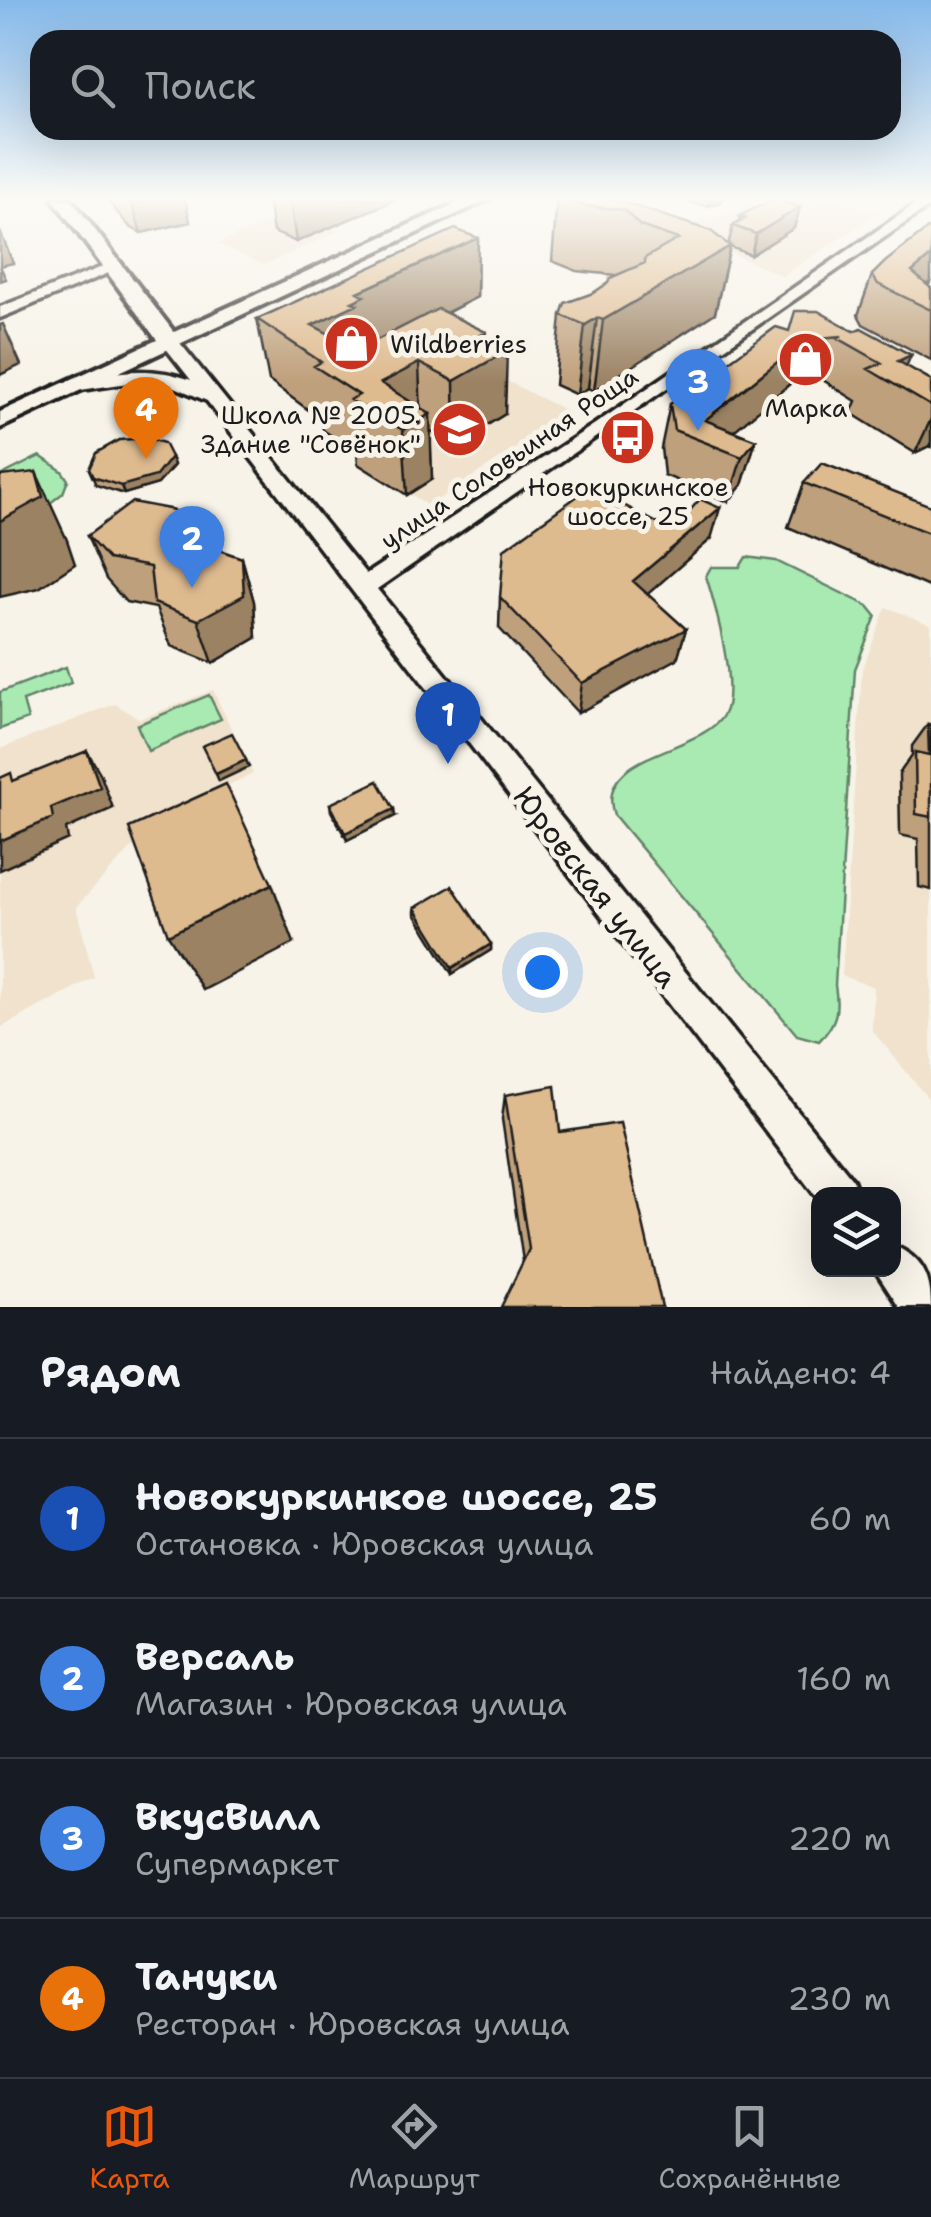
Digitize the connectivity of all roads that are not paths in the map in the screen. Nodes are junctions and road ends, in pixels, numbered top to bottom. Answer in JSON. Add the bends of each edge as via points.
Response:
{"nodes":[{"id":1,"x":110,"y":260,"type":"edge"},
{"id":2,"x":318,"y":260,"type":"edge"},
{"id":3,"x":337,"y":260,"type":"edge"},
{"id":4,"x":843,"y":260,"type":"edge"},
{"id":5,"x":115,"y":267,"type":"junction"},
{"id":6,"x":0,"y":312,"type":"edge"},
{"id":7,"x":163,"y":334,"type":"junction"},
{"id":8,"x":73,"y":386,"type":"junction"},
{"id":9,"x":0,"y":398,"type":"edge"},
{"id":10,"x":220,"y":404,"type":"junction"},
{"id":11,"x":0,"y":421,"type":"edge"},
{"id":12,"x":362,"y":588,"type":"junction"},
{"id":13,"x":833,"y":1187,"type":"edge"},
{"id":14,"x":901,"y":1276,"type":"edge"},
{"id":15,"x":924,"y":1307,"type":"edge"}],
"edges":[{"from":1,"to":5,"type":"main road"},
{"from":2,"to":7,"type":"main road"},
{"from":3,"to":7,"type":"main road"},
{"from":4,"to":12,"type":"street","name":"улица Соловьиная Роща"},
{"from":5,"to":6,"type":"street"},
{"from":5,"to":7,"type":"main road"},
{"from":7,"to":8,"type":"main road"},
{"from":7,"to":9,"type":"main road"},
{"from":7,"to":10,"type":"street","name":"Юровская улица"},
{"from":8,"to":10,"type":"street","via":[[152,373],[180,380]]},
{"from":8,"to":11,"type":"main road"},
{"from":10,"to":12,"type":"street","name":"Юровская улица"},
{"from":12,"to":13,"type":"street","name":"Юровская улица"},
{"from":14,"to":15,"type":"street"}]}
